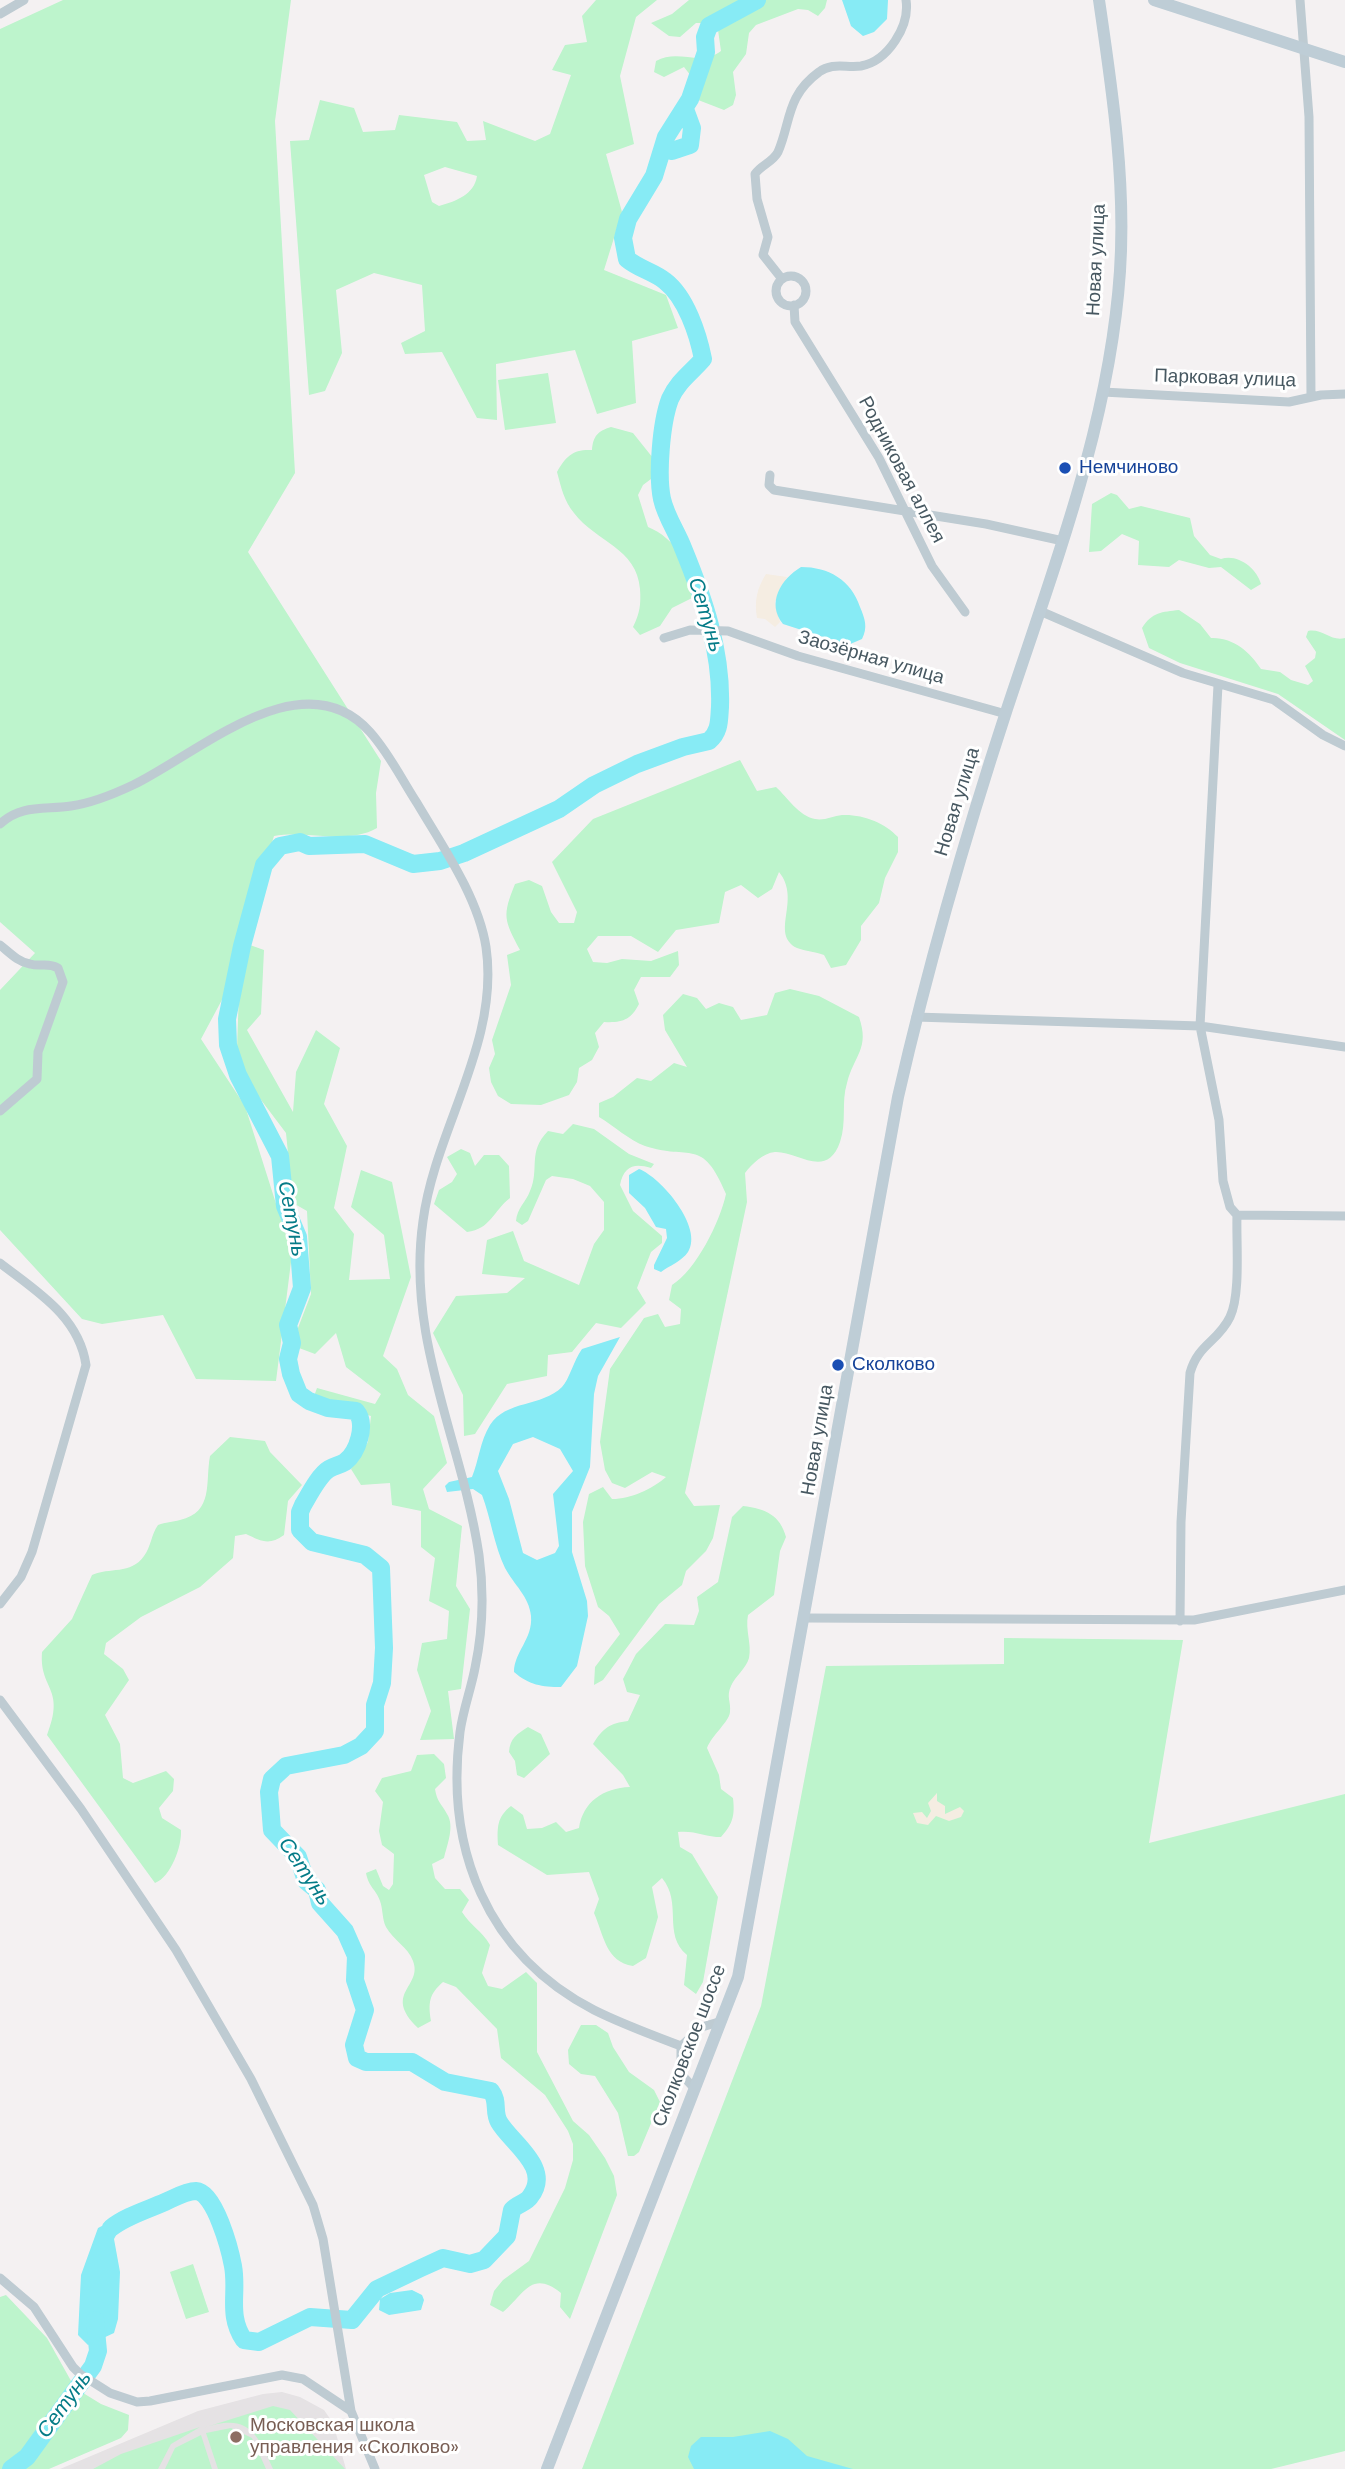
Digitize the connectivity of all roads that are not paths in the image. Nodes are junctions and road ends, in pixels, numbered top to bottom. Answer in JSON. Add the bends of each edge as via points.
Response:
{"nodes":[{"id":1,"x":24,"y":0,"type":"edge"},
{"id":2,"x":905,"y":0,"type":"edge"},
{"id":3,"x":1099,"y":0,"type":"edge"},
{"id":4,"x":1154,"y":0,"type":"edge"},
{"id":5,"x":1300,"y":0,"type":"edge"},
{"id":6,"x":0,"y":14,"type":"edge"},
{"id":7,"x":1304,"y":49,"type":"junction"},
{"id":8,"x":1345,"y":62,"type":"edge"},
{"id":9,"x":782,"y":279,"type":"junction"},
{"id":10,"x":794,"y":306,"type":"junction"},
{"id":11,"x":1103,"y":392,"type":"junction"},
{"id":12,"x":1345,"y":394,"type":"edge"},
{"id":13,"x":1311,"y":397,"type":"junction"},
{"id":14,"x":770,"y":475,"type":"dead end"},
{"id":15,"x":904,"y":510,"type":"junction"},
{"id":16,"x":1063,"y":541,"type":"junction"},
{"id":17,"x":1040,"y":611,"type":"junction"},
{"id":18,"x":965,"y":612,"type":"dead end"},
{"id":19,"x":664,"y":638,"type":"dead end"},
{"id":20,"x":1217,"y":685,"type":"junction"},
{"id":21,"x":1006,"y":714,"type":"junction"},
{"id":22,"x":1345,"y":746,"type":"edge"},
{"id":23,"x":0,"y":824,"type":"edge"},
{"id":24,"x":0,"y":945,"type":"edge"},
{"id":25,"x":916,"y":1017,"type":"junction"},
{"id":26,"x":1200,"y":1026,"type":"junction"},
{"id":27,"x":1345,"y":1047,"type":"edge"},
{"id":28,"x":0,"y":1111,"type":"edge"},
{"id":29,"x":1237,"y":1215,"type":"junction"},
{"id":30,"x":1345,"y":1216,"type":"edge"},
{"id":31,"x":0,"y":1263,"type":"edge"},
{"id":32,"x":1345,"y":1590,"type":"edge"},
{"id":33,"x":0,"y":1604,"type":"edge"},
{"id":34,"x":806,"y":1618,"type":"junction"},
{"id":35,"x":1180,"y":1621,"type":"junction"},
{"id":36,"x":0,"y":1700,"type":"edge"},
{"id":37,"x":722,"y":2021,"type":"junction"},
{"id":38,"x":681,"y":2046,"type":"junction"},
{"id":39,"x":695,"y":2089,"type":"junction"},
{"id":40,"x":0,"y":2278,"type":"edge"},
{"id":41,"x":351,"y":2411,"type":"junction"},
{"id":42,"x":375,"y":2469,"type":"edge"},
{"id":43,"x":547,"y":2469,"type":"edge"}],
"edges":[{"from":1,"to":6,"type":"street"},
{"from":2,"to":9,"type":"street","name":"Родниковая аллея","via":[[904,24],[882,55],[861,66],[828,67],[804,88],[788,110],[778,151],[755,174],[768,237],[764,255]]},
{"from":3,"to":11,"type":"street","name":"Новая улица","via":[[1113,104],[1120,236],[1116,306]]},
{"from":4,"to":7,"type":"street"},
{"from":5,"to":7,"type":"street"},
{"from":7,"to":8,"type":"street"},
{"from":7,"to":13,"type":"street","via":[[1311,206]]},
{"from":9,"to":10,"type":"street","name":"Родниковая аллея","via":[[776,294],[783,304]]},
{"from":9,"to":10,"type":"street","name":"Родниковая аллея","via":[[793,276],[803,282],[806,293]]},
{"from":10,"to":15,"type":"street","name":"Родниковая аллея","via":[[795,322],[879,458]]},
{"from":11,"to":13,"type":"street","name":"Парковая улица","via":[[1289,401]]},
{"from":11,"to":16,"type":"street","name":"Новая улица"},
{"from":12,"to":13,"type":"street","name":"Парковая улица"},
{"from":14,"to":15,"type":"street","via":[[769,485],[774,490]]},
{"from":15,"to":16,"type":"street"},
{"from":15,"to":18,"type":"street","name":"Родниковая аллея","via":[[932,566]]},
{"from":16,"to":17,"type":"street","name":"Новая улица"},
{"from":17,"to":20,"type":"street"},
{"from":17,"to":21,"type":"street","name":"Новая улица"},
{"from":19,"to":21,"type":"street","name":"Заозёрная улица","via":[[690,630],[728,631]]},
{"from":20,"to":22,"type":"street","via":[[1274,700]]},
{"from":20,"to":26,"type":"street"},
{"from":21,"to":25,"type":"street","name":"Новая улица"},
{"from":23,"to":38,"type":"street","via":[[22,809],[76,806],[112,794],[251,718],[304,704],[331,706],[369,730],[434,831],[481,923],[488,976],[475,1051],[437,1157],[422,1224],[421,1258],[427,1351],[467,1499],[483,1596],[475,1669],[461,1725],[455,1797],[463,1849],[492,1916],[513,1947],[538,1971],[593,2010]]},
{"from":24,"to":28,"type":"street","via":[[21,961],[58,968],[63,982],[38,1052],[37,1079]]},
{"from":25,"to":26,"type":"street"},
{"from":25,"to":34,"type":"street","name":"Новая улица"},
{"from":26,"to":27,"type":"street"},
{"from":26,"to":29,"type":"street","via":[[1219,1120],[1223,1181]]},
{"from":29,"to":30,"type":"street"},
{"from":29,"to":35,"type":"street","via":[[1234,1307],[1219,1334],[1197,1353],[1190,1373]]},
{"from":31,"to":33,"type":"street","via":[[61,1312],[79,1339],[86,1365],[32,1552],[21,1577]]},
{"from":32,"to":35,"type":"street"},
{"from":34,"to":35,"type":"street"},
{"from":34,"to":37,"type":"street","name":"Сколковское шоссе","via":[[749,1930]]},
{"from":36,"to":41,"type":"street","via":[[176,1950],[251,2079],[313,2205],[323,2239]]},
{"from":37,"to":38,"type":"street","via":[[702,2027]]},
{"from":37,"to":39,"type":"street","name":"Сколковское шоссе"},
{"from":38,"to":39,"type":"street","via":[[681,2074]]},
{"from":39,"to":43,"type":"street","name":"Сколковское шоссе"},
{"from":40,"to":41,"type":"street","via":[[34,2307],[73,2367],[101,2388],[136,2402],[282,2375],[303,2379]]},
{"from":41,"to":42,"type":"street"}]}
